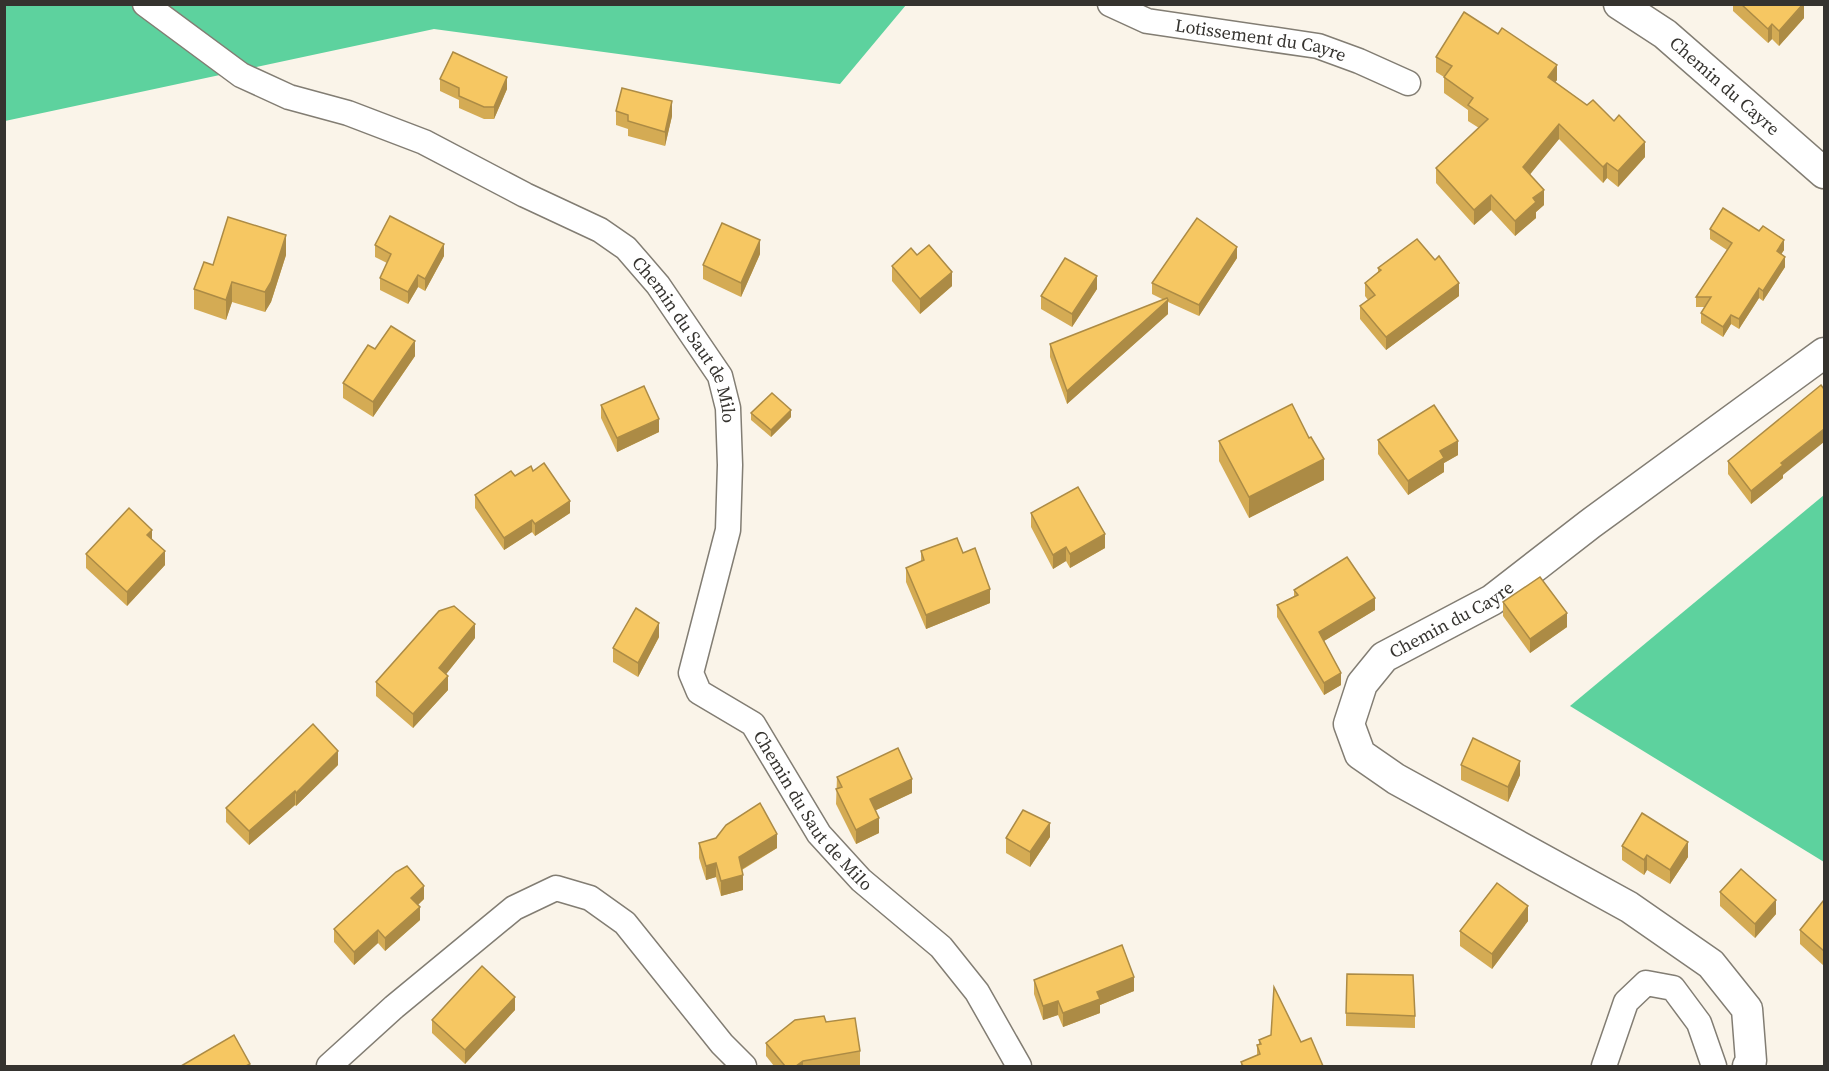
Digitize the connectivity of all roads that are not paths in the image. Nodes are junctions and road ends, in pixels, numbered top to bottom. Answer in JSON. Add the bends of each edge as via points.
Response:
{"nodes":[{"id":1,"x":145,"y":4,"type":"edge"},
{"id":2,"x":1110,"y":4,"type":"edge"},
{"id":3,"x":1619,"y":4,"type":"edge"},
{"id":4,"x":1408,"y":83,"type":"dead end"},
{"id":5,"x":1824,"y":173,"type":"edge"},
{"id":6,"x":1824,"y":353,"type":"edge"},
{"id":7,"x":329,"y":1066,"type":"edge"},
{"id":8,"x":744,"y":1066,"type":"edge"},
{"id":9,"x":1019,"y":1066,"type":"edge"},
{"id":10,"x":1604,"y":1066,"type":"edge"},
{"id":11,"x":1714,"y":1066,"type":"edge"},
{"id":12,"x":1748,"y":1066,"type":"edge"}],
"edges":[{"from":1,"to":9,"type":"street","name":"Chemin du Saut de Milo","via":[[241,75],[289,97],[348,113],[424,141],[600,230],[626,248],[658,285],[720,376],[728,408],[728,531],[691,673],[699,692],[753,724],[819,834],[861,880],[941,947],[977,992]]},
{"from":2,"to":4,"type":"street","name":"Lotissement du Cayre","via":[[1148,21],[1318,46]]},
{"from":3,"to":5,"type":"street","name":"Chemin du Cayre","via":[[1665,34]]},
{"from":6,"to":12,"type":"street","name":"Chemin du Cayre","via":[[1492,600],[1384,657],[1362,684],[1349,724],[1360,754],[1396,779],[1629,908],[1711,964],[1747,1009],[1751,1061]]},
{"from":7,"to":8,"type":"street","via":[[514,908],[556,888],[590,898],[625,923]]},
{"from":10,"to":11,"type":"street","via":[[1626,1002],[1646,983],[1673,988],[1699,1023]]}]}
